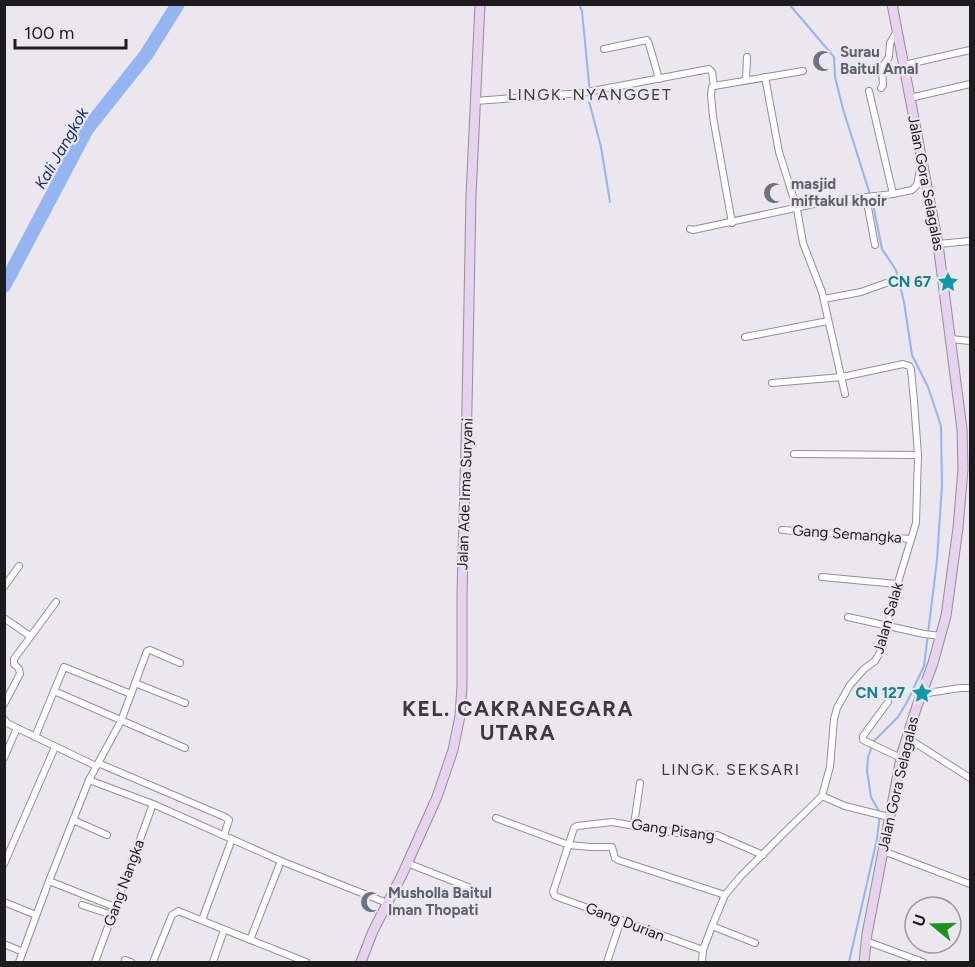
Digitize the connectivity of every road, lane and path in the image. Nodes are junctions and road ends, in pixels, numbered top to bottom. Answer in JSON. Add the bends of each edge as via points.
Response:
{"nodes":[{"id":1,"x":480,"y":4,"type":"edge"},
{"id":2,"x":892,"y":4,"type":"edge"},
{"id":3,"x":897,"y":30,"type":"junction"},
{"id":4,"x":604,"y":49,"type":"dead end"},
{"id":5,"x":970,"y":50,"type":"edge"},
{"id":6,"x":747,"y":57,"type":"dead end"},
{"id":7,"x":904,"y":65,"type":"junction"},
{"id":8,"x":803,"y":71,"type":"dead end"},
{"id":9,"x":765,"y":77,"type":"junction"},
{"id":10,"x":659,"y":79,"type":"junction"},
{"id":11,"x":746,"y":80,"type":"junction"},
{"id":12,"x":970,"y":84,"type":"edge"},
{"id":13,"x":714,"y":86,"type":"junction"},
{"id":14,"x":881,"y":88,"type":"dead end"},
{"id":15,"x":869,"y":91,"type":"dead end"},
{"id":16,"x":910,"y":98,"type":"junction"},
{"id":17,"x":476,"y":101,"type":"junction"},
{"id":18,"x":922,"y":160,"type":"junction"},
{"id":19,"x":893,"y":194,"type":"junction"},
{"id":20,"x":866,"y":197,"type":"junction"},
{"id":21,"x":797,"y":209,"type":"junction"},
{"id":22,"x":732,"y":223,"type":"junction"},
{"id":23,"x":690,"y":229,"type":"dead end"},
{"id":24,"x":970,"y":241,"type":"edge"},
{"id":25,"x":938,"y":244,"type":"junction"},
{"id":26,"x":875,"y":245,"type":"dead end"},
{"id":27,"x":886,"y":283,"type":"dead end"},
{"id":28,"x":824,"y":299,"type":"junction"},
{"id":29,"x":828,"y":321,"type":"junction"},
{"id":30,"x":745,"y":337,"type":"dead end"},
{"id":31,"x":951,"y":339,"type":"junction"},
{"id":32,"x":970,"y":341,"type":"edge"},
{"id":33,"x":842,"y":377,"type":"junction"},
{"id":34,"x":772,"y":383,"type":"dead end"},
{"id":35,"x":845,"y":394,"type":"dead end"},
{"id":36,"x":967,"y":439,"type":"edge"},
{"id":37,"x":794,"y":454,"type":"dead end"},
{"id":38,"x":918,"y":455,"type":"junction"},
{"id":39,"x":966,"y":488,"type":"edge"},
{"id":40,"x":782,"y":530,"type":"dead end"},
{"id":41,"x":911,"y":539,"type":"junction"},
{"id":42,"x":19,"y":566,"type":"dead end"},
{"id":43,"x":822,"y":577,"type":"dead end"},
{"id":44,"x":897,"y":584,"type":"junction"},
{"id":45,"x":4,"y":587,"type":"edge"},
{"id":46,"x":56,"y":602,"type":"dead end"},
{"id":47,"x":848,"y":617,"type":"dead end"},
{"id":48,"x":4,"y":618,"type":"edge"},
{"id":49,"x":888,"y":626,"type":"junction"},
{"id":50,"x":937,"y":635,"type":"junction"},
{"id":51,"x":30,"y":636,"type":"junction"},
{"id":52,"x":180,"y":663,"type":"dead end"},
{"id":53,"x":135,"y":683,"type":"junction"},
{"id":54,"x":970,"y":688,"type":"edge"},
{"id":55,"x":54,"y":691,"type":"junction"},
{"id":56,"x":131,"y":694,"type":"junction"},
{"id":57,"x":921,"y":694,"type":"junction"},
{"id":58,"x":888,"y":702,"type":"dead end"},
{"id":59,"x":185,"y":703,"type":"dead end"},
{"id":60,"x":4,"y":704,"type":"edge"},
{"id":61,"x":4,"y":718,"type":"edge"},
{"id":62,"x":121,"y":721,"type":"junction"},
{"id":63,"x":17,"y":728,"type":"junction"},
{"id":64,"x":35,"y":737,"type":"junction"},
{"id":65,"x":906,"y":738,"type":"junction"},
{"id":66,"x":55,"y":747,"type":"junction"},
{"id":67,"x":185,"y":748,"type":"dead end"},
{"id":68,"x":4,"y":758,"type":"edge"},
{"id":69,"x":901,"y":758,"type":"junction"},
{"id":70,"x":97,"y":765,"type":"junction"},
{"id":71,"x":970,"y":778,"type":"edge"},
{"id":72,"x":89,"y":780,"type":"junction"},
{"id":73,"x":640,"y":783,"type":"dead end"},
{"id":74,"x":822,"y":796,"type":"junction"},
{"id":75,"x":153,"y":804,"type":"junction"},
{"id":76,"x":886,"y":816,"type":"junction"},
{"id":77,"x":496,"y":818,"type":"dead end"},
{"id":78,"x":73,"y":820,"type":"junction"},
{"id":79,"x":634,"y":825,"type":"junction"},
{"id":80,"x":107,"y":835,"type":"dead end"},
{"id":81,"x":224,"y":835,"type":"junction"},
{"id":82,"x":232,"y":839,"type":"junction"},
{"id":83,"x":569,"y":845,"type":"junction"},
{"id":84,"x":883,"y":851,"type":"junction"},
{"id":85,"x":763,"y":855,"type":"junction"},
{"id":86,"x":280,"y":861,"type":"junction"},
{"id":87,"x":407,"y":863,"type":"junction"},
{"id":88,"x":4,"y":864,"type":"edge"},
{"id":89,"x":49,"y":881,"type":"junction"},
{"id":90,"x":970,"y":884,"type":"edge"},
{"id":91,"x":468,"y":887,"type":"dead end"},
{"id":92,"x":725,"y":895,"type":"junction"},
{"id":93,"x":4,"y":902,"type":"edge"},
{"id":94,"x":387,"y":903,"type":"junction"},
{"id":95,"x":82,"y":905,"type":"dead end"},
{"id":96,"x":115,"y":907,"type":"junction"},
{"id":97,"x":36,"y":915,"type":"junction"},
{"id":98,"x":112,"y":915,"type":"junction"},
{"id":99,"x":202,"y":920,"type":"junction"},
{"id":100,"x":621,"y":920,"type":"junction"},
{"id":101,"x":712,"y":926,"type":"junction"},
{"id":102,"x":224,"y":930,"type":"junction"},
{"id":103,"x":250,"y":940,"type":"junction"},
{"id":104,"x":866,"y":941,"type":"junction"},
{"id":105,"x":756,"y":943,"type":"dead end"},
{"id":106,"x":4,"y":944,"type":"edge"},
{"id":107,"x":703,"y":950,"type":"junction"},
{"id":108,"x":23,"y":952,"type":"junction"},
{"id":109,"x":19,"y":963,"type":"edge"},
{"id":110,"x":95,"y":963,"type":"edge"},
{"id":111,"x":153,"y":963,"type":"edge"},
{"id":112,"x":213,"y":963,"type":"edge"},
{"id":113,"x":306,"y":963,"type":"edge"},
{"id":114,"x":361,"y":963,"type":"edge"},
{"id":115,"x":607,"y":963,"type":"edge"},
{"id":116,"x":702,"y":963,"type":"edge"},
{"id":117,"x":864,"y":963,"type":"edge"},
{"id":118,"x":923,"y":963,"type":"edge"}],
"edges":[{"from":1,"to":17,"type":"street","name":"Jalan Ade Irma Suryani"},
{"from":2,"to":3,"type":"street","name":"Jalan Gora Selagalas"},
{"from":3,"to":7,"type":"street","name":"Jalan Gora Selagalas"},
{"from":3,"to":14,"type":"street","via":[[883,66]]},
{"from":4,"to":10,"type":"street","via":[[648,41]]},
{"from":5,"to":7,"type":"street"},
{"from":6,"to":11,"type":"street"},
{"from":7,"to":16,"type":"street","name":"Jalan Gora Selagalas"},
{"from":8,"to":9,"type":"street"},
{"from":9,"to":11,"type":"street"},
{"from":9,"to":21,"type":"street","via":[[779,152]]},
{"from":10,"to":13,"type":"street","via":[[709,69]]},
{"from":10,"to":17,"type":"street","via":[[582,93]]},
{"from":11,"to":13,"type":"street"},
{"from":12,"to":16,"type":"street"},
{"from":13,"to":22,"type":"street","via":[[713,117]]},
{"from":15,"to":19,"type":"street"},
{"from":16,"to":18,"type":"street","name":"Jalan Gora Selagalas"},
{"from":17,"to":87,"type":"street","name":"Jalan Ade Irma Suryani","via":[[460,716],[437,797]]},
{"from":18,"to":19,"type":"street","via":[[916,187]]},
{"from":18,"to":25,"type":"street","name":"Jalan Gora Selagalas"},
{"from":19,"to":20,"type":"street"},
{"from":20,"to":21,"type":"street"},
{"from":20,"to":26,"type":"street"},
{"from":21,"to":22,"type":"street"},
{"from":21,"to":28,"type":"street","via":[[803,243]]},
{"from":22,"to":23,"type":"street"},
{"from":24,"to":25,"type":"street"},
{"from":25,"to":31,"type":"street","name":"Jalan Gora Selagalas"},
{"from":27,"to":28,"type":"street"},
{"from":28,"to":29,"type":"street"},
{"from":29,"to":30,"type":"street"},
{"from":29,"to":33,"type":"street"},
{"from":31,"to":32,"type":"street"},
{"from":31,"to":36,"type":"street","name":"Jalan Gora Selagalas"},
{"from":33,"to":34,"type":"street"},
{"from":33,"to":35,"type":"street"},
{"from":33,"to":38,"type":"street","name":"Jalan Salak","via":[[908,365]]},
{"from":36,"to":39,"type":"street","name":"Jalan Gora Selagalas"},
{"from":37,"to":38,"type":"street"},
{"from":38,"to":41,"type":"street","name":"Jalan Salak","via":[[916,523]]},
{"from":39,"to":50,"type":"street","name":"Jalan Gora Selagalas","via":[[948,600]]},
{"from":40,"to":41,"type":"street","name":"Gang Semangka"},
{"from":41,"to":44,"type":"street","name":"Jalan Salak"},
{"from":42,"to":45,"type":"street"},
{"from":43,"to":44,"type":"street"},
{"from":44,"to":49,"type":"street","name":"Jalan Salak"},
{"from":46,"to":51,"type":"street"},
{"from":47,"to":49,"type":"street"},
{"from":48,"to":51,"type":"street"},
{"from":49,"to":50,"type":"street"},
{"from":49,"to":74,"type":"street","name":"Jalan Salak","via":[[875,661],[854,680],[837,708],[829,774]]},
{"from":50,"to":57,"type":"street","name":"Jalan Gora Selagalas","via":[[931,669]]},
{"from":51,"to":60,"type":"street","via":[[14,659],[20,677]]},
{"from":52,"to":53,"type":"street","via":[[149,650]]},
{"from":53,"to":56,"type":"street"},
{"from":53,"to":59,"type":"street"},
{"from":54,"to":57,"type":"street"},
{"from":55,"to":56,"type":"street","via":[[66,667]]},
{"from":55,"to":62,"type":"street"},
{"from":55,"to":64,"type":"street"},
{"from":56,"to":62,"type":"street"},
{"from":57,"to":65,"type":"street","name":"Jalan Gora Selagalas"},
{"from":58,"to":69,"type":"street","via":[[863,740]]},
{"from":61,"to":63,"type":"street"},
{"from":62,"to":67,"type":"street"},
{"from":62,"to":70,"type":"street"},
{"from":63,"to":64,"type":"street"},
{"from":63,"to":68,"type":"street"},
{"from":64,"to":66,"type":"street"},
{"from":65,"to":69,"type":"street","name":"Jalan Gora Selagalas"},
{"from":65,"to":71,"type":"street"},
{"from":66,"to":70,"type":"street"},
{"from":66,"to":88,"type":"street"},
{"from":69,"to":76,"type":"street","name":"Jalan Gora Selagalas"},
{"from":70,"to":72,"type":"street"},
{"from":70,"to":81,"type":"street","via":[[225,817],[229,820]]},
{"from":72,"to":75,"type":"street"},
{"from":72,"to":78,"type":"street"},
{"from":73,"to":79,"type":"street"},
{"from":74,"to":76,"type":"street"},
{"from":74,"to":85,"type":"street"},
{"from":75,"to":81,"type":"street"},
{"from":75,"to":96,"type":"street","name":"Gang Nangka"},
{"from":76,"to":84,"type":"street","name":"Jalan Gora Selagalas"},
{"from":77,"to":83,"type":"street"},
{"from":78,"to":80,"type":"street"},
{"from":78,"to":89,"type":"street"},
{"from":79,"to":83,"type":"street","name":"Gang Pisang","via":[[579,825],[574,828]]},
{"from":79,"to":85,"type":"street","name":"Gang Pisang","via":[[717,835]]},
{"from":81,"to":82,"type":"street"},
{"from":82,"to":86,"type":"street"},
{"from":82,"to":99,"type":"street"},
{"from":83,"to":92,"type":"street","via":[[612,847],[618,860]]},
{"from":83,"to":100,"type":"street","name":"Gang Durian","via":[[554,894]]},
{"from":84,"to":90,"type":"street"},
{"from":84,"to":104,"type":"street","name":"Jalan Gora Selagalas"},
{"from":85,"to":92,"type":"street"},
{"from":86,"to":94,"type":"street"},
{"from":86,"to":103,"type":"street"},
{"from":87,"to":91,"type":"street"},
{"from":87,"to":94,"type":"street","name":"Jalan Ade Irma Suryani"},
{"from":89,"to":96,"type":"street"},
{"from":89,"to":97,"type":"street"},
{"from":92,"to":101,"type":"street"},
{"from":93,"to":97,"type":"street"},
{"from":94,"to":114,"type":"street","name":"Jalan Ade Irma Suryani"},
{"from":95,"to":98,"type":"street"},
{"from":96,"to":98,"type":"street","name":"Gang Nangka"},
{"from":97,"to":108,"type":"street"},
{"from":98,"to":110,"type":"street","name":"Gang Nangka"},
{"from":99,"to":102,"type":"street"},
{"from":99,"to":111,"type":"street","via":[[174,912]]},
{"from":100,"to":107,"type":"street","name":"Gang Durian"},
{"from":100,"to":115,"type":"street"},
{"from":101,"to":105,"type":"street"},
{"from":101,"to":107,"type":"street"},
{"from":102,"to":103,"type":"street"},
{"from":102,"to":112,"type":"street"},
{"from":103,"to":113,"type":"street"},
{"from":104,"to":117,"type":"street","name":"Jalan Gora Selagalas"},
{"from":104,"to":118,"type":"street"},
{"from":106,"to":108,"type":"street"},
{"from":107,"to":116,"type":"street"},
{"from":108,"to":109,"type":"street"}]}
